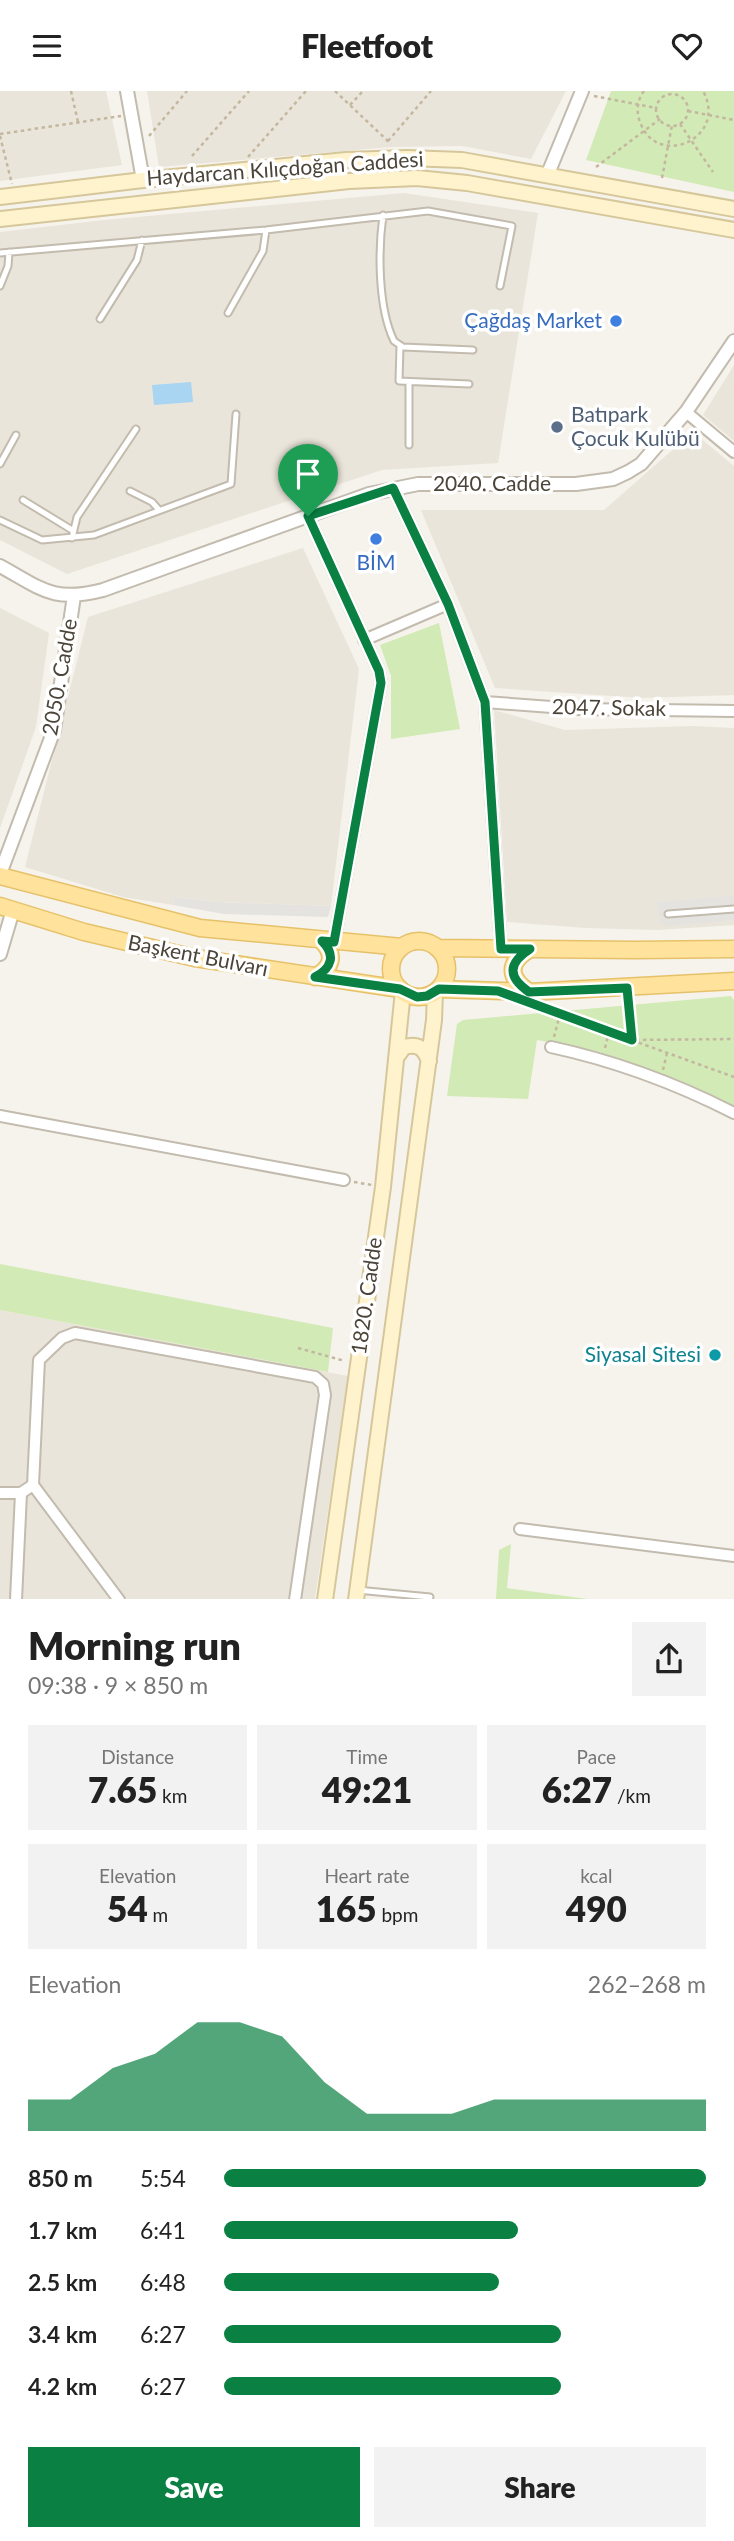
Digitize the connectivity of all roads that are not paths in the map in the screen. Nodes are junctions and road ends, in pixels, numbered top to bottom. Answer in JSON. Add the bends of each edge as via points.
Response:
{"nodes":[{"id":1,"x":127,"y":91,"type":"edge"},
{"id":2,"x":581,"y":92,"type":"edge"},
{"id":3,"x":547,"y":176,"type":"junction"},
{"id":4,"x":143,"y":180,"type":"junction"},
{"id":5,"x":7,"y":196,"type":"edge"},
{"id":6,"x":734,"y":209,"type":"edge"},
{"id":7,"x":383,"y":215,"type":"junction"},
{"id":8,"x":0,"y":219,"type":"edge"},
{"id":9,"x":266,"y":230,"type":"junction"},
{"id":10,"x":734,"y":230,"type":"edge"},
{"id":11,"x":142,"y":240,"type":"junction"},
{"id":12,"x":9,"y":252,"type":"junction"},
{"id":13,"x":0,"y":253,"type":"edge"},
{"id":14,"x":0,"y":286,"type":"edge"},
{"id":15,"x":500,"y":286,"type":"dead end"},
{"id":16,"x":228,"y":313,"type":"dead end"},
{"id":17,"x":100,"y":320,"type":"dead end"},
{"id":18,"x":734,"y":341,"type":"edge"},
{"id":19,"x":400,"y":346,"type":"junction"},
{"id":20,"x":473,"y":350,"type":"dead end"},
{"id":21,"x":410,"y":382,"type":"junction"},
{"id":22,"x":469,"y":384,"type":"dead end"},
{"id":23,"x":686,"y":412,"type":"junction"},
{"id":24,"x":236,"y":414,"type":"dead end"},
{"id":25,"x":136,"y":429,"type":"dead end"},
{"id":26,"x":16,"y":435,"type":"dead end"},
{"id":27,"x":409,"y":445,"type":"dead end"},
{"id":28,"x":734,"y":452,"type":"edge"},
{"id":29,"x":0,"y":464,"type":"edge"},
{"id":30,"x":393,"y":488,"type":"junction"},
{"id":31,"x":131,"y":491,"type":"dead end"},
{"id":32,"x":23,"y":500,"type":"dead end"},
{"id":33,"x":159,"y":510,"type":"junction"},
{"id":34,"x":308,"y":516,"type":"junction"},
{"id":35,"x":0,"y":520,"type":"edge"},
{"id":36,"x":72,"y":530,"type":"junction"},
{"id":37,"x":72,"y":538,"type":"junction"},
{"id":38,"x":0,"y":565,"type":"edge"},
{"id":39,"x":74,"y":596,"type":"junction"},
{"id":40,"x":448,"y":604,"type":"junction"},
{"id":41,"x":364,"y":640,"type":"junction"},
{"id":42,"x":485,"y":702,"type":"junction"},
{"id":43,"x":734,"y":711,"type":"edge"},
{"id":44,"x":0,"y":875,"type":"edge"},
{"id":45,"x":6,"y":908,"type":"edge"},
{"id":46,"x":734,"y":909,"type":"edge"},
{"id":47,"x":668,"y":914,"type":"dead end"},
{"id":48,"x":328,"y":941,"type":"junction"},
{"id":49,"x":402,"y":947,"type":"junction"},
{"id":50,"x":437,"y":947,"type":"junction"},
{"id":51,"x":501,"y":949,"type":"junction"},
{"id":52,"x":530,"y":949,"type":"junction"},
{"id":53,"x":734,"y":949,"type":"edge"},
{"id":54,"x":0,"y":954,"type":"edge"},
{"id":55,"x":315,"y":977,"type":"junction"},
{"id":56,"x":734,"y":981,"type":"edge"},
{"id":57,"x":402,"y":990,"type":"junction"},
{"id":58,"x":437,"y":991,"type":"junction"},
{"id":59,"x":532,"y":998,"type":"junction"},
{"id":60,"x":551,"y":1047,"type":"road end"},
{"id":61,"x":396,"y":1061,"type":"junction"},
{"id":62,"x":429,"y":1061,"type":"junction"},
{"id":63,"x":734,"y":1113,"type":"edge"},
{"id":64,"x":0,"y":1116,"type":"edge"},
{"id":65,"x":344,"y":1180,"type":"road end"},
{"id":66,"x":33,"y":1485,"type":"junction"},
{"id":67,"x":0,"y":1493,"type":"edge"},
{"id":68,"x":22,"y":1493,"type":"junction"},
{"id":69,"x":520,"y":1529,"type":"dead end"},
{"id":70,"x":734,"y":1556,"type":"edge"},
{"id":71,"x":357,"y":1595,"type":"edge"},
{"id":72,"x":430,"y":1597,"type":"dead end"},
{"id":73,"x":16,"y":1599,"type":"edge"},
{"id":74,"x":119,"y":1599,"type":"edge"},
{"id":75,"x":295,"y":1599,"type":"edge"},
{"id":76,"x":325,"y":1599,"type":"edge"}],
"edges":[{"from":1,"to":4,"type":"street"},
{"from":2,"to":3,"type":"street"},
{"from":3,"to":4,"type":"main road","name":"Haydarcan Kılıçdoğan Caddesi","via":[[462,160],[407,158]]},
{"from":3,"to":6,"type":"main road","name":"Haydarcan Kılıçdoğan Caddesi"},
{"from":4,"to":5,"type":"main road","name":"Haydarcan Kılıçdoğan Caddesi"},
{"from":7,"to":9,"type":"lane"},
{"from":7,"to":15,"type":"lane","via":[[428,211],[512,226]]},
{"from":7,"to":19,"type":"lane","via":[[383,300],[392,337]]},
{"from":8,"to":10,"type":"main road","name":"Haydarcan Kılıçdoğan Caddesi","via":[[349,181],[417,178]]},
{"from":9,"to":11,"type":"lane"},
{"from":9,"to":16,"type":"lane","via":[[263,251]]},
{"from":11,"to":12,"type":"lane"},
{"from":11,"to":17,"type":"lane","via":[[137,260]]},
{"from":12,"to":13,"type":"lane"},
{"from":12,"to":14,"type":"lane"},
{"from":18,"to":23,"type":"street","name":"2040. Cadde"},
{"from":19,"to":20,"type":"lane"},
{"from":19,"to":21,"type":"lane","via":[[399,381]]},
{"from":21,"to":22,"type":"lane"},
{"from":21,"to":27,"type":"lane"},
{"from":23,"to":28,"type":"street"},
{"from":23,"to":30,"type":"street","name":"2040. Cadde","via":[[641,464],[613,479]]},
{"from":24,"to":33,"type":"lane","via":[[231,484]]},
{"from":25,"to":36,"type":"lane"},
{"from":26,"to":29,"type":"lane"},
{"from":30,"to":34,"type":"street","name":"2040. Cadde"},
{"from":30,"to":40,"type":"street"},
{"from":31,"to":33,"type":"lane"},
{"from":32,"to":36,"type":"lane"},
{"from":33,"to":37,"type":"lane","via":[[94,535]]},
{"from":34,"to":39,"type":"street","name":"2040. Cadde","via":[[103,590]]},
{"from":34,"to":41,"type":"street"},
{"from":35,"to":37,"type":"lane","via":[[42,540]]},
{"from":36,"to":37,"type":"lane"},
{"from":38,"to":39,"type":"street","name":"2040. Cadde","via":[[43,590]]},
{"from":39,"to":44,"type":"street","name":"2050. Cadde","via":[[54,730]]},
{"from":40,"to":41,"type":"street"},
{"from":40,"to":42,"type":"street"},
{"from":41,"to":48,"type":"street","via":[[381,683]]},
{"from":42,"to":43,"type":"street","name":"2047. Sokak","via":[[579,709]]},
{"from":42,"to":51,"type":"street"},
{"from":44,"to":48,"type":"main road","name":"Başkent Bulvarı","via":[[200,928]]},
{"from":45,"to":54,"type":"street"},
{"from":45,"to":55,"type":"main road","name":"Başkent Bulvarı","via":[[195,958]]},
{"from":46,"to":47,"type":"lane"},
{"from":48,"to":49,"type":"main road","name":"Başkent Bulvarı"},
{"from":48,"to":55,"type":"main road","via":[[331,961]]},
{"from":49,"to":50,"type":"main road","via":[[419,941]]},
{"from":49,"to":57,"type":"main road","via":[[392,963],[394,982]]},
{"from":50,"to":51,"type":"main road"},
{"from":50,"to":58,"type":"main road","via":[[447,970]]},
{"from":51,"to":52,"type":"main road"},
{"from":52,"to":53,"type":"main road"},
{"from":52,"to":59,"type":"main road","via":[[515,960],[513,968],[518,985]]},
{"from":55,"to":57,"type":"main road","name":"Başkent Bulvarı"},
{"from":56,"to":59,"type":"main road"},
{"from":57,"to":58,"type":"main road","via":[[417,997]]},
{"from":57,"to":61,"type":"main road","name":"1820. Cadde"},
{"from":58,"to":59,"type":"main road"},
{"from":58,"to":62,"type":"main road","name":"1820. Cadde"},
{"from":60,"to":63,"type":"street","via":[[602,1058]]},
{"from":61,"to":62,"type":"main road","via":[[399,1051],[413,1044]]},
{"from":61,"to":76,"type":"main road","name":"1820. Cadde","via":[[383,1187]]},
{"from":62,"to":71,"type":"main road","name":"1820. Cadde"},
{"from":64,"to":65,"type":"street"},
{"from":66,"to":68,"type":"street"},
{"from":66,"to":74,"type":"street"},
{"from":66,"to":75,"type":"street","via":[[39,1360],[68,1334],[315,1377],[323,1384],[324,1395]]},
{"from":67,"to":68,"type":"street"},
{"from":68,"to":73,"type":"street"},
{"from":69,"to":70,"type":"street"},
{"from":71,"to":72,"type":"lane"}]}
